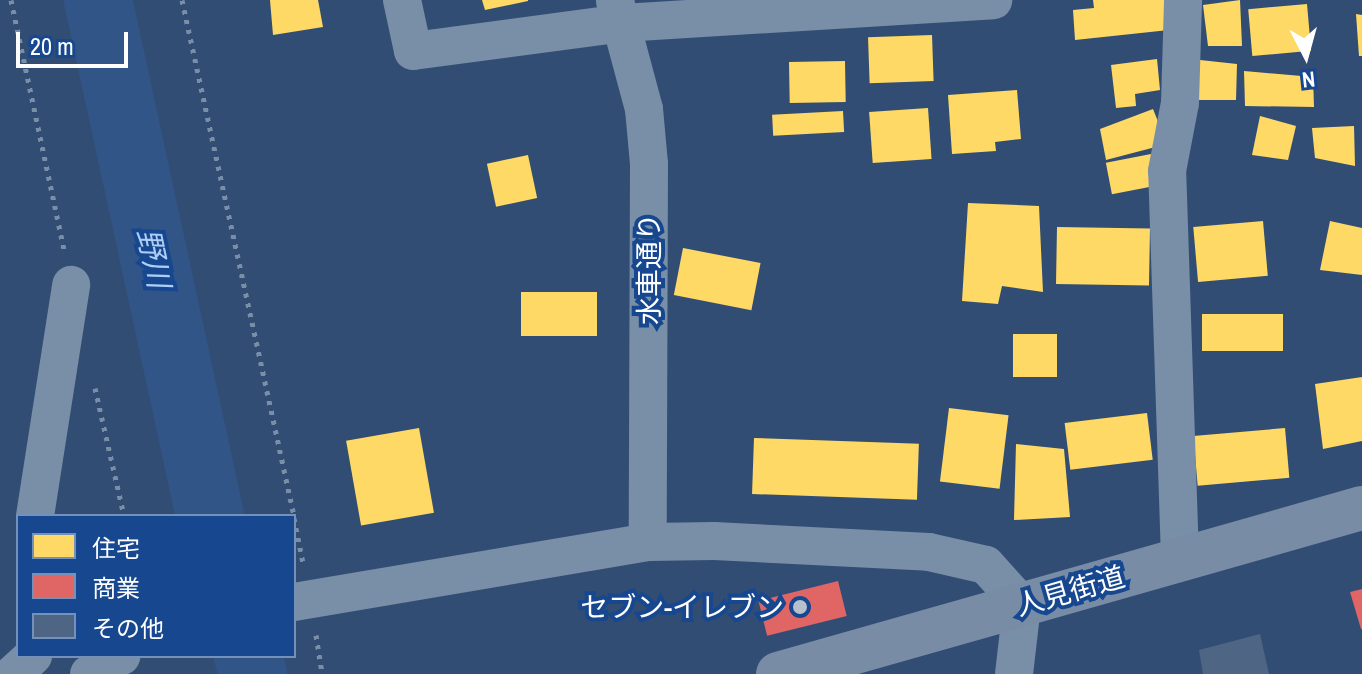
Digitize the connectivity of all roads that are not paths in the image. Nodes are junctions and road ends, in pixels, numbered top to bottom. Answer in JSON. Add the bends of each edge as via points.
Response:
{"nodes":[{"id":1,"x":402,"y":0,"type":"edge"},
{"id":2,"x":993,"y":0,"type":"edge"},
{"id":3,"x":1183,"y":0,"type":"edge"},
{"id":4,"x":618,"y":12,"type":"edge"},
{"id":5,"x":71,"y":285,"type":"dead end"},
{"id":6,"x":1362,"y":508,"type":"edge"},
{"id":7,"x":35,"y":514,"type":"edge"},
{"id":8,"x":648,"y":542,"type":"junction"},
{"id":9,"x":1180,"y":558,"type":"junction"},
{"id":10,"x":296,"y":602,"type":"edge"},
{"id":11,"x":1022,"y":605,"type":"junction"},
{"id":12,"x":31,"y":658,"type":"edge"},
{"id":13,"x":117,"y":658,"type":"edge"},
{"id":14,"x":13,"y":674,"type":"edge"},
{"id":15,"x":89,"y":674,"type":"edge"},
{"id":16,"x":778,"y":674,"type":"edge"},
{"id":17,"x":1014,"y":674,"type":"edge"}],
"edges":[{"from":1,"to":4,"type":"street","via":[[413,51]]},
{"from":2,"to":4,"type":"street"},
{"from":3,"to":9,"type":"street","via":[[1180,103],[1167,171]]},
{"from":4,"to":8,"type":"street","name":"水車通り","via":[[644,109],[649,164]]},
{"from":5,"to":7,"type":"street"},
{"from":6,"to":9,"type":"main road","name":"人見街道"},
{"from":8,"to":10,"type":"street"},
{"from":8,"to":11,"type":"street","via":[[957,556],[986,565]]},
{"from":9,"to":11,"type":"main road","name":"人見街道"},
{"from":11,"to":16,"type":"main road","name":"人見街道"},
{"from":11,"to":17,"type":"street"},
{"from":12,"to":14,"type":"street"},
{"from":13,"to":15,"type":"street"}]}
